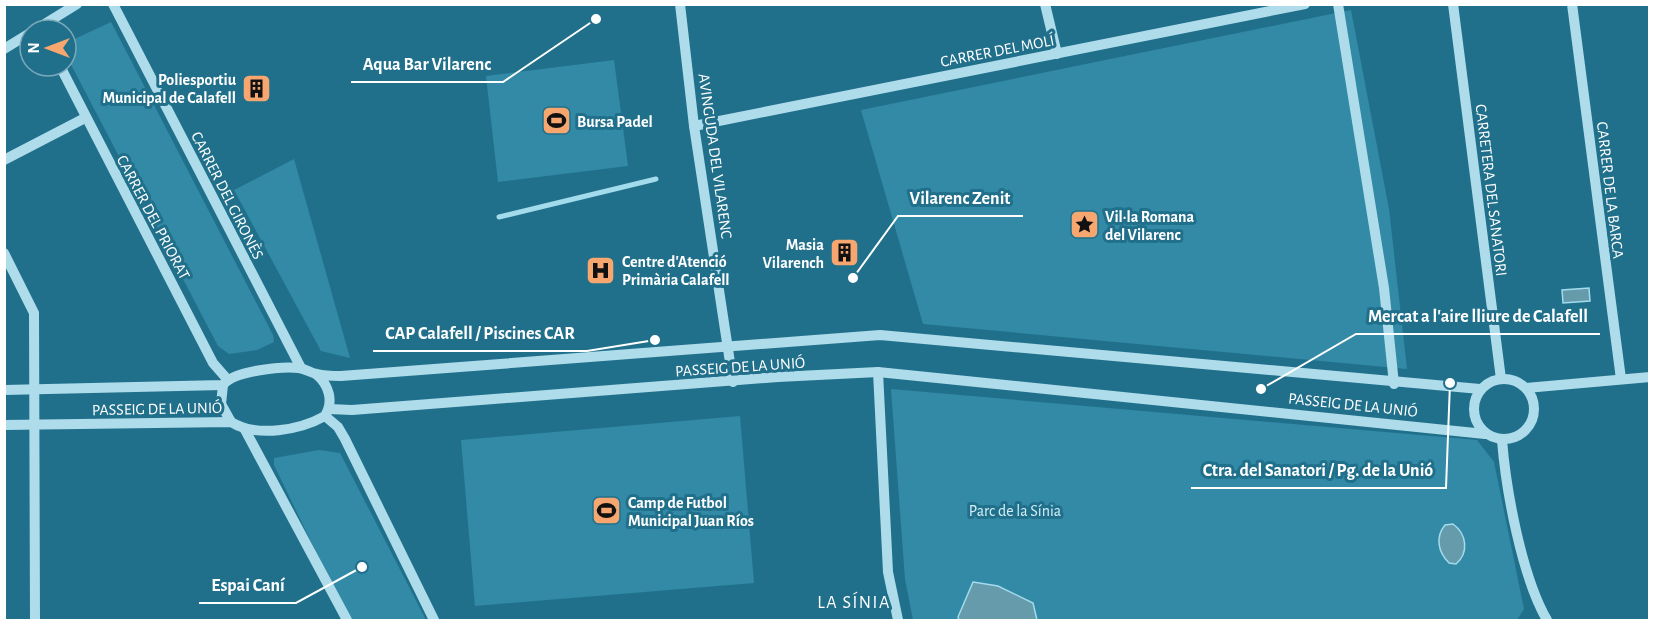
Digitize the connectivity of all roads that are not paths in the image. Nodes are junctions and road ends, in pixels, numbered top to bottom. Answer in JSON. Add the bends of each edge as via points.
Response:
{"nodes":[{"id":1,"x":77,"y":4,"type":"edge"},
{"id":2,"x":112,"y":4,"type":"edge"},
{"id":3,"x":680,"y":4,"type":"edge"},
{"id":4,"x":1045,"y":4,"type":"edge"},
{"id":5,"x":1305,"y":4,"type":"edge"},
{"id":6,"x":1338,"y":4,"type":"edge"},
{"id":7,"x":1453,"y":4,"type":"edge"},
{"id":8,"x":1572,"y":4,"type":"edge"},
{"id":9,"x":56,"y":18,"type":"edge"},
{"id":10,"x":18,"y":40,"type":"edge"},
{"id":11,"x":4,"y":49,"type":"edge"},
{"id":12,"x":1057,"y":54,"type":"junction"},
{"id":13,"x":66,"y":78,"type":"edge"},
{"id":14,"x":85,"y":118,"type":"junction"},
{"id":15,"x":694,"y":126,"type":"junction"},
{"id":16,"x":4,"y":160,"type":"edge"},
{"id":17,"x":4,"y":253,"type":"edge"},
{"id":18,"x":727,"y":345,"type":"junction"},
{"id":19,"x":301,"y":368,"type":"junction"},
{"id":20,"x":878,"y":372,"type":"junction"},
{"id":21,"x":316,"y":374,"type":"junction"},
{"id":22,"x":1650,"y":377,"type":"edge"},
{"id":23,"x":1501,"y":379,"type":"junction"},
{"id":24,"x":1621,"y":379,"type":"junction"},
{"id":25,"x":225,"y":382,"type":"junction"},
{"id":26,"x":733,"y":382,"type":"junction"},
{"id":27,"x":1394,"y":384,"type":"junction"},
{"id":28,"x":1526,"y":388,"type":"junction"},
{"id":29,"x":36,"y":389,"type":"junction"},
{"id":30,"x":1480,"y":389,"type":"junction"},
{"id":31,"x":4,"y":390,"type":"edge"},
{"id":32,"x":327,"y":413,"type":"junction"},
{"id":33,"x":231,"y":422,"type":"junction"},
{"id":34,"x":34,"y":424,"type":"junction"},
{"id":35,"x":4,"y":425,"type":"edge"},
{"id":36,"x":244,"y":428,"type":"junction"},
{"id":37,"x":1485,"y":434,"type":"junction"},
{"id":38,"x":1502,"y":440,"type":"junction"},
{"id":39,"x":1539,"y":606,"type":"junction"},
{"id":40,"x":35,"y":621,"type":"edge"},
{"id":41,"x":347,"y":621,"type":"edge"},
{"id":42,"x":434,"y":621,"type":"edge"},
{"id":43,"x":898,"y":621,"type":"edge"},
{"id":44,"x":1537,"y":621,"type":"edge"},
{"id":45,"x":1547,"y":621,"type":"edge"}],
"edges":[{"from":1,"to":9,"type":"street"},
{"from":2,"to":19,"type":"street","name":"CARRER DEL GIRONÈS"},
{"from":3,"to":15,"type":"street","name":"AVINGUDA DEL VILARENC"},
{"from":4,"to":12,"type":"street"},
{"from":5,"to":12,"type":"street","name":"CARRER DEL MOLÍ"},
{"from":6,"to":27,"type":"street","via":[[1384,288]]},
{"from":7,"to":23,"type":"street","name":"CARRETERA DEL SANATORI"},
{"from":8,"to":24,"type":"street","name":"CARRER DE LA BARCA"},
{"from":10,"to":11,"type":"street"},
{"from":12,"to":15,"type":"street","name":"CARRER DEL MOLÍ"},
{"from":13,"to":14,"type":"street","name":"CARRER DEL PRIORAT"},
{"from":14,"to":16,"type":"street"},
{"from":14,"to":25,"type":"street","name":"CARRER DEL PRIORAT"},
{"from":15,"to":18,"type":"street","name":"AVINGUDA DEL VILARENC"},
{"from":17,"to":29,"type":"street","via":[[34,313]]},
{"from":18,"to":21,"type":"street","name":"PASSEIG DE LA UNIÓ","via":[[340,376]]},
{"from":18,"to":26,"type":"street","name":"AVINGUDA DEL VILARENC"},
{"from":18,"to":27,"type":"street","name":"PASSEIG DE LA UNIÓ","via":[[879,335]]},
{"from":19,"to":21,"type":"street","name":"PASSEIG DE LA UNIÓ"},
{"from":19,"to":25,"type":"street","name":"PASSEIG DE LA UNIÓ","via":[[280,368]]},
{"from":20,"to":26,"type":"street","name":"PASSEIG DE LA UNIÓ"},
{"from":20,"to":37,"type":"street","name":"PASSEIG DE LA UNIÓ"},
{"from":20,"to":43,"type":"street","via":[[888,572]]},
{"from":21,"to":32,"type":"street","via":[[327,386]]},
{"from":22,"to":24,"type":"street"},
{"from":23,"to":28,"type":"street","via":[[1519,382]]},
{"from":23,"to":30,"type":"street"},
{"from":24,"to":28,"type":"street"},
{"from":25,"to":29,"type":"street","name":"PASSEIG DE LA UNIÓ"},
{"from":25,"to":33,"type":"street","via":[[221,404]]},
{"from":26,"to":32,"type":"street","name":"PASSEIG DE LA UNIÓ"},
{"from":27,"to":30,"type":"street","name":"PASSEIG DE LA UNIÓ"},
{"from":28,"to":38,"type":"street","via":[[1534,406],[1530,425],[1515,438]]},
{"from":29,"to":31,"type":"street","name":"PASSEIG DE LA UNIÓ"},
{"from":29,"to":34,"type":"street"},
{"from":30,"to":37,"type":"street","via":[[1473,408],[1474,418]]},
{"from":32,"to":36,"type":"street","name":"PASSEIG DE LA UNIÓ","via":[[300,426]]},
{"from":32,"to":42,"type":"street","via":[[345,439]]},
{"from":33,"to":34,"type":"street","name":"PASSEIG DE LA UNIÓ"},
{"from":33,"to":36,"type":"street","name":"PASSEIG DE LA UNIÓ"},
{"from":34,"to":35,"type":"street","name":"PASSEIG DE LA UNIÓ"},
{"from":34,"to":40,"type":"street"},
{"from":36,"to":41,"type":"street"},
{"from":37,"to":38,"type":"street"},
{"from":38,"to":39,"type":"street","via":[[1517,530]]},
{"from":39,"to":44,"type":"street"},
{"from":39,"to":45,"type":"street"}]}
